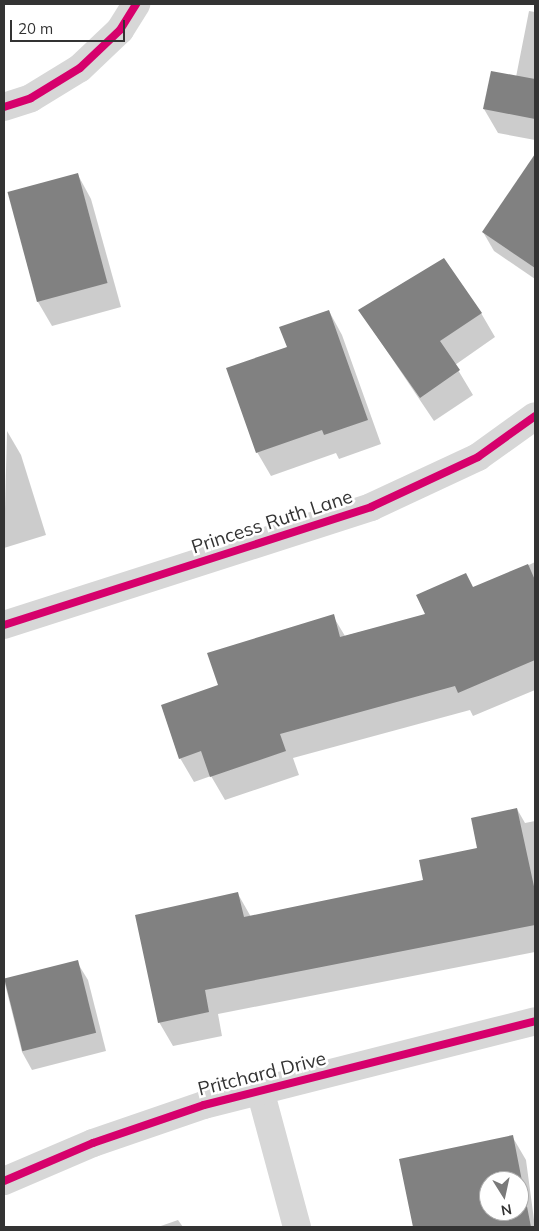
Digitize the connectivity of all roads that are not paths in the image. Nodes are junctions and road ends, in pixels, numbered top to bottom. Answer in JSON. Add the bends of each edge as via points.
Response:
{"nodes":[{"id":1,"x":136,"y":4,"type":"edge"},
{"id":2,"x":4,"y":107,"type":"edge"},
{"id":3,"x":535,"y":416,"type":"edge"},
{"id":4,"x":4,"y":626,"type":"edge"},
{"id":5,"x":535,"y":1021,"type":"edge"},
{"id":6,"x":260,"y":1090,"type":"junction"},
{"id":7,"x":4,"y":1181,"type":"edge"},
{"id":8,"x":297,"y":1227,"type":"edge"}],
"edges":[{"from":1,"to":2,"type":"street","via":[[108,43],[80,68],[31,98]]},
{"from":3,"to":4,"type":"street","name":"Princess Ruth Lane","via":[[478,457],[371,507]]},
{"from":5,"to":6,"type":"street","name":"Pritchard Drive"},
{"from":6,"to":7,"type":"street","name":"Pritchard Drive","via":[[145,1123]]},
{"from":6,"to":8,"type":"street"}]}
